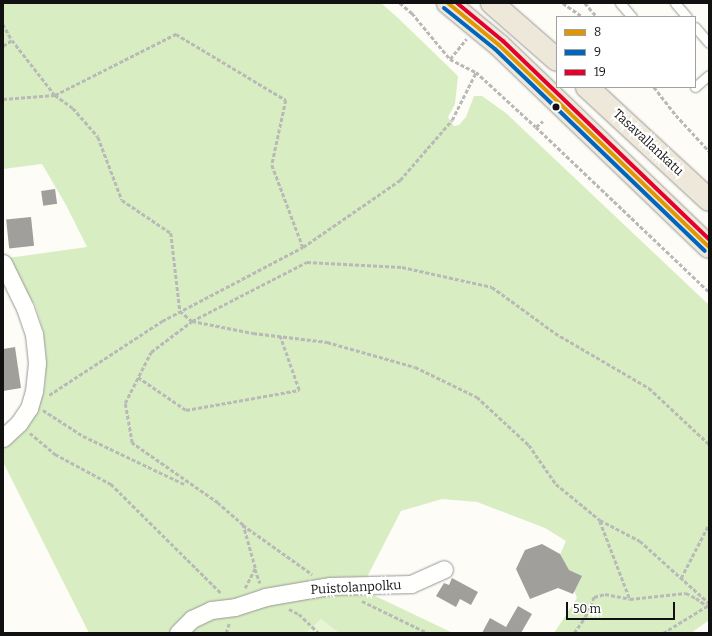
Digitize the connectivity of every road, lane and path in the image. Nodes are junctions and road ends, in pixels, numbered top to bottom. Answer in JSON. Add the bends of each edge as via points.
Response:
{"nodes":[{"id":1,"x":400,"y":3,"type":"edge"},
{"id":2,"x":448,"y":3,"type":"edge"},
{"id":3,"x":492,"y":3,"type":"edge"},
{"id":4,"x":563,"y":3,"type":"edge"},
{"id":5,"x":585,"y":3,"type":"edge"},
{"id":6,"x":620,"y":3,"type":"edge"},
{"id":7,"x":675,"y":3,"type":"edge"},
{"id":8,"x":582,"y":16,"type":"edge"},
{"id":9,"x":596,"y":16,"type":"edge"},
{"id":10,"x":631,"y":16,"type":"edge"},
{"id":11,"x":686,"y":16,"type":"edge"},
{"id":12,"x":3,"y":24,"type":"edge"},
{"id":13,"x":696,"y":28,"type":"edge"},
{"id":14,"x":467,"y":39,"type":"dead end"},
{"id":15,"x":12,"y":40,"type":"junction"},
{"id":16,"x":709,"y":43,"type":"edge"},
{"id":17,"x":3,"y":46,"type":"edge"},
{"id":18,"x":450,"y":59,"type":"junction"},
{"id":19,"x":556,"y":59,"type":"edge"},
{"id":20,"x":476,"y":72,"type":"junction"},
{"id":21,"x":709,"y":75,"type":"edge"},
{"id":22,"x":696,"y":86,"type":"edge"},
{"id":23,"x":588,"y":88,"type":"edge"},
{"id":24,"x":655,"y":88,"type":"edge"},
{"id":25,"x":55,"y":94,"type":"junction"},
{"id":26,"x":3,"y":99,"type":"edge"},
{"id":27,"x":543,"y":121,"type":"dead end"},
{"id":28,"x":536,"y":127,"type":"junction"},
{"id":29,"x":709,"y":151,"type":"edge"},
{"id":30,"x":709,"y":200,"type":"edge"},
{"id":31,"x":303,"y":247,"type":"junction"},
{"id":32,"x":709,"y":247,"type":"edge"},
{"id":33,"x":3,"y":263,"type":"edge"},
{"id":34,"x":709,"y":292,"type":"edge"},
{"id":35,"x":180,"y":311,"type":"junction"},
{"id":36,"x":192,"y":321,"type":"junction"},
{"id":37,"x":280,"y":336,"type":"junction"},
{"id":38,"x":138,"y":378,"type":"junction"},
{"id":39,"x":33,"y":401,"type":"junction"},
{"id":40,"x":20,"y":424,"type":"junction"},
{"id":41,"x":3,"y":438,"type":"edge"},
{"id":42,"x":709,"y":444,"type":"edge"},
{"id":43,"x":184,"y":484,"type":"dead end"},
{"id":44,"x":600,"y":520,"type":"junction"},
{"id":45,"x":709,"y":524,"type":"edge"},
{"id":46,"x":444,"y":569,"type":"dead end"},
{"id":47,"x":681,"y":578,"type":"junction"},
{"id":48,"x":630,"y":599,"type":"junction"},
{"id":49,"x":708,"y":605,"type":"edge"},
{"id":50,"x":235,"y":607,"type":"junction"},
{"id":51,"x":178,"y":633,"type":"edge"},
{"id":52,"x":226,"y":633,"type":"edge"},
{"id":53,"x":574,"y":633,"type":"edge"},
{"id":54,"x":663,"y":633,"type":"edge"}],
"edges":[{"from":1,"to":18,"type":"path","via":[[412,13]]},
{"from":2,"to":32,"type":"main road","via":[[499,45]]},
{"from":3,"to":19,"type":"main road"},
{"from":4,"to":8,"type":"path"},
{"from":5,"to":9,"type":"path"},
{"from":6,"to":10,"type":"lane"},
{"from":7,"to":11,"type":"lane"},
{"from":12,"to":15,"type":"path"},
{"from":13,"to":16,"type":"lane"},
{"from":14,"to":18,"type":"path"},
{"from":15,"to":17,"type":"path"},
{"from":15,"to":25,"type":"path"},
{"from":18,"to":20,"type":"path"},
{"from":20,"to":28,"type":"path"},
{"from":20,"to":31,"type":"path","via":[[452,120],[400,180]]},
{"from":21,"to":22,"type":"lane"},
{"from":23,"to":30,"type":"main road","name":"Tasavallankatu"},
{"from":24,"to":29,"type":"path"},
{"from":25,"to":26,"type":"path"},
{"from":25,"to":31,"type":"path","via":[[176,34],[286,100],[272,165]]},
{"from":25,"to":35,"type":"path","via":[[73,108],[98,137],[122,200],[171,233]]},
{"from":27,"to":28,"type":"path"},
{"from":28,"to":34,"type":"path"},
{"from":31,"to":35,"type":"path"},
{"from":33,"to":39,"type":"street","via":[[25,308],[34,334],[37,363]]},
{"from":35,"to":36,"type":"path"},
{"from":35,"to":39,"type":"path","via":[[57,390]]},
{"from":36,"to":37,"type":"path"},
{"from":36,"to":38,"type":"path","via":[[151,352]]},
{"from":36,"to":42,"type":"path","via":[[307,262],[402,267],[492,287],[555,333],[649,388]]},
{"from":37,"to":38,"type":"path","via":[[299,390],[186,410]]},
{"from":37,"to":44,"type":"path","via":[[328,342],[415,367],[477,397],[529,445],[556,484]]},
{"from":38,"to":50,"type":"path","via":[[125,403],[132,443],[218,503],[242,525],[255,568]]},
{"from":39,"to":40,"type":"street"},
{"from":39,"to":43,"type":"path","via":[[83,436]]},
{"from":40,"to":41,"type":"street"},
{"from":40,"to":50,"type":"path","via":[[55,454],[111,484]]},
{"from":44,"to":47,"type":"path","via":[[640,541]]},
{"from":44,"to":48,"type":"path"},
{"from":45,"to":47,"type":"path"},
{"from":46,"to":50,"type":"street","name":"Puistolanpolku","via":[[411,584],[330,586],[265,597]]},
{"from":47,"to":49,"type":"path"},
{"from":48,"to":49,"type":"path","via":[[686,593]]},
{"from":48,"to":53,"type":"path","via":[[605,594],[594,597]]},
{"from":49,"to":54,"type":"path"},
{"from":50,"to":51,"type":"street","name":"Puistolanpolku","via":[[211,610],[192,619]]},
{"from":50,"to":52,"type":"path"}]}
